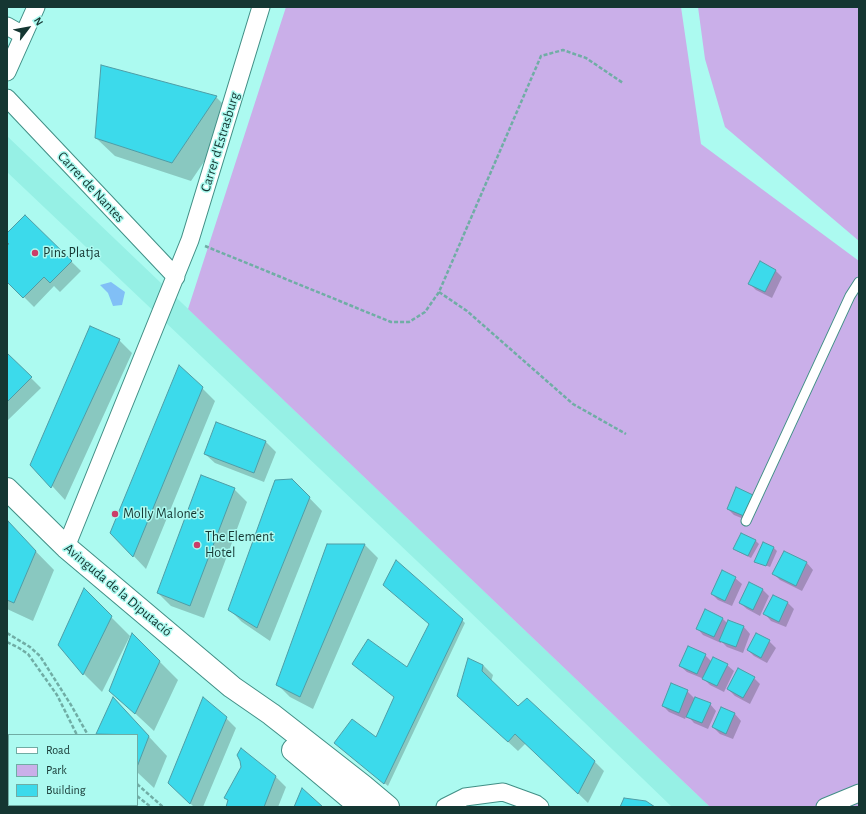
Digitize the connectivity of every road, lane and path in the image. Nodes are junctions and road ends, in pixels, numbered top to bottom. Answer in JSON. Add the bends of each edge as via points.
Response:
{"nodes":[{"id":1,"x":36,"y":7,"type":"edge"},
{"id":2,"x":261,"y":7,"type":"edge"},
{"id":3,"x":7,"y":26,"type":"edge"},
{"id":4,"x":23,"y":35,"type":"junction"},
{"id":5,"x":7,"y":72,"type":"edge"},
{"id":6,"x":623,"y":83,"type":"dead end"},
{"id":7,"x":7,"y":98,"type":"edge"},
{"id":8,"x":190,"y":240,"type":"junction"},
{"id":9,"x":176,"y":277,"type":"junction"},
{"id":10,"x":859,"y":282,"type":"edge"},
{"id":11,"x":439,"y":292,"type":"junction"},
{"id":12,"x":626,"y":434,"type":"dead end"},
{"id":13,"x":7,"y":489,"type":"edge"},
{"id":14,"x":746,"y":521,"type":"dead end"},
{"id":15,"x":66,"y":547,"type":"junction"},
{"id":16,"x":7,"y":633,"type":"edge"},
{"id":17,"x":7,"y":642,"type":"edge"},
{"id":18,"x":232,"y":687,"type":"junction"},
{"id":19,"x":76,"y":734,"type":"edge"},
{"id":20,"x":87,"y":734,"type":"edge"},
{"id":21,"x":284,"y":742,"type":"junction"},
{"id":22,"x":138,"y":785,"type":"edge"},
{"id":23,"x":859,"y":793,"type":"edge"},
{"id":24,"x":138,"y":797,"type":"edge"},
{"id":25,"x":151,"y":807,"type":"edge"},
{"id":26,"x":163,"y":807,"type":"edge"},
{"id":27,"x":361,"y":807,"type":"edge"},
{"id":28,"x":374,"y":807,"type":"edge"},
{"id":29,"x":388,"y":807,"type":"edge"},
{"id":30,"x":445,"y":807,"type":"edge"},
{"id":31,"x":540,"y":807,"type":"edge"},
{"id":32,"x":825,"y":807,"type":"edge"}],
"edges":[{"from":1,"to":4,"type":"street"},
{"from":2,"to":8,"type":"street","name":"Carrer d'Estrasburg"},
{"from":3,"to":4,"type":"street"},
{"from":4,"to":5,"type":"street"},
{"from":6,"to":11,"type":"path","via":[[586,58],[563,50],[541,56]]},
{"from":7,"to":9,"type":"street","name":"Carrer de Nantes"},
{"from":8,"to":9,"type":"street","name":"Carrer d'Estrasburg"},
{"from":8,"to":11,"type":"path","via":[[391,322],[409,322],[414,319],[425,312]]},
{"from":9,"to":15,"type":"street","name":"Carrer d'Estrasburg"},
{"from":10,"to":14,"type":"lane","via":[[850,296]]},
{"from":11,"to":12,"type":"path","via":[[467,311],[573,404]]},
{"from":13,"to":15,"type":"street","name":"Avinguda de la Diputació"},
{"from":15,"to":18,"type":"street","name":"Avinguda de la Diputació"},
{"from":16,"to":20,"type":"path","via":[[30,646],[40,656]]},
{"from":17,"to":19,"type":"path","via":[[28,654],[57,695]]},
{"from":18,"to":21,"type":"street","name":"Avinguda de la Diputació"},
{"from":18,"to":29,"type":"street","name":"Avinguda de la Diputació","via":[[271,714]]},
{"from":21,"to":27,"type":"street","name":"Avinguda de la Diputació"},
{"from":21,"to":28,"type":"street","via":[[305,747]]},
{"from":22,"to":26,"type":"path"},
{"from":23,"to":32,"type":"street"},
{"from":24,"to":25,"type":"path"},
{"from":30,"to":31,"type":"street","via":[[465,797],[503,792]]}]}
